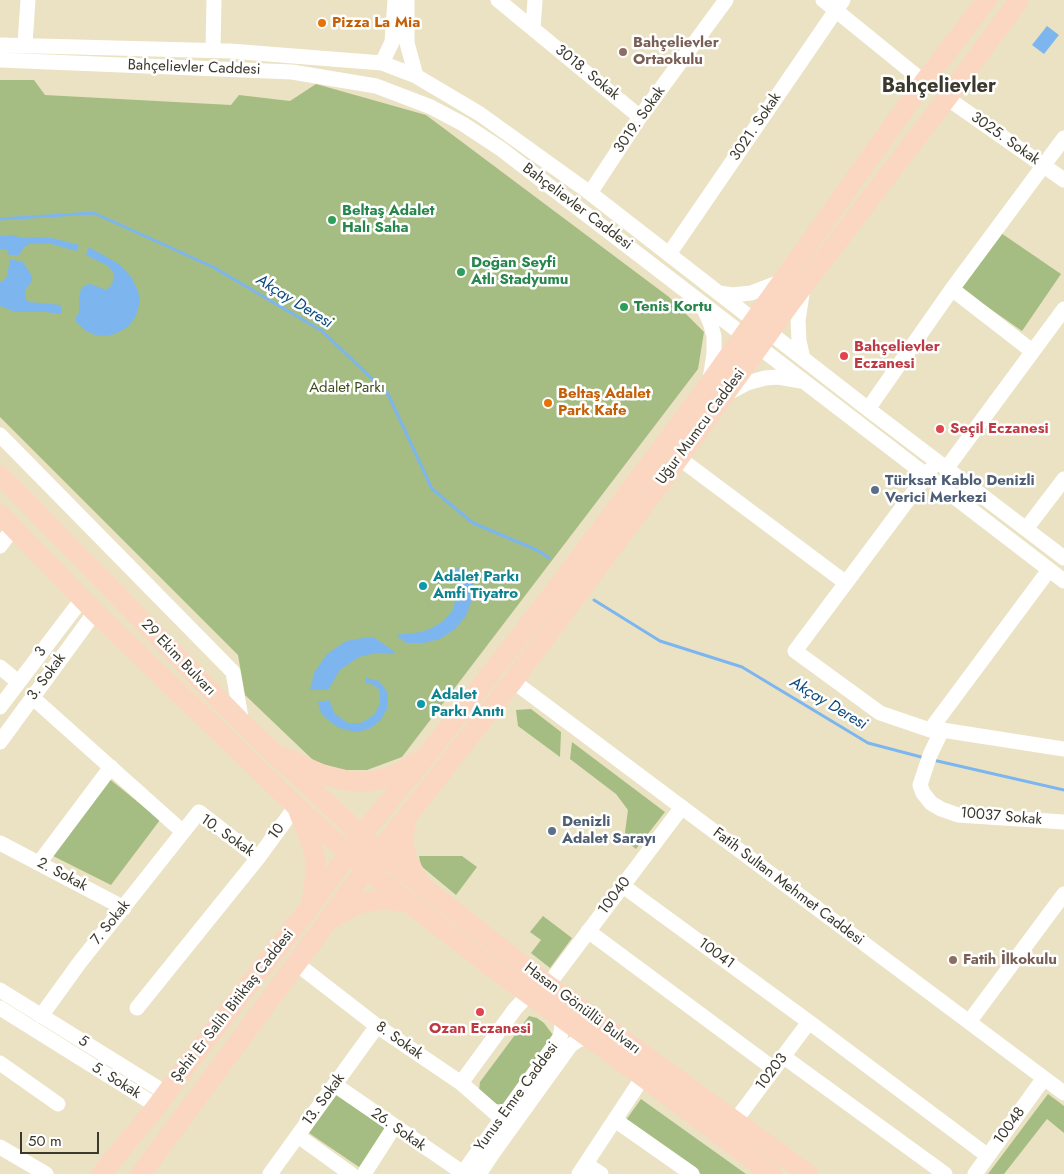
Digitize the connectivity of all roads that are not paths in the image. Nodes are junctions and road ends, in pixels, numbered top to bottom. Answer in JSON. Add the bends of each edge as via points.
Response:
{"nodes":[{"id":1,"x":28,"y":0,"type":"edge"},
{"id":2,"x":214,"y":0,"type":"edge"},
{"id":3,"x":395,"y":0,"type":"edge"},
{"id":4,"x":407,"y":0,"type":"edge"},
{"id":5,"x":498,"y":0,"type":"edge"},
{"id":6,"x":535,"y":0,"type":"edge"},
{"id":7,"x":726,"y":0,"type":"edge"},
{"id":8,"x":823,"y":0,"type":"edge"},
{"id":9,"x":986,"y":0,"type":"edge"},
{"id":10,"x":1019,"y":0,"type":"edge"},
{"id":11,"x":839,"y":5,"type":"edge"},
{"id":12,"x":533,"y":29,"type":"junction"},
{"id":13,"x":26,"y":44,"type":"junction"},
{"id":14,"x":0,"y":45,"type":"edge"},
{"id":15,"x":213,"y":50,"type":"junction"},
{"id":16,"x":0,"y":60,"type":"edge"},
{"id":17,"x":382,"y":63,"type":"junction"},
{"id":18,"x":416,"y":76,"type":"junction"},
{"id":19,"x":924,"y":82,"type":"junction"},
{"id":20,"x":947,"y":98,"type":"junction"},
{"id":21,"x":640,"y":117,"type":"junction"},
{"id":22,"x":1064,"y":138,"type":"edge"},
{"id":23,"x":1043,"y":166,"type":"junction"},
{"id":24,"x":1064,"y":180,"type":"edge"},
{"id":25,"x":590,"y":193,"type":"junction"},
{"id":26,"x":668,"y":254,"type":"junction"},
{"id":27,"x":780,"y":282,"type":"junction"},
{"id":28,"x":803,"y":286,"type":"junction"},
{"id":29,"x":952,"y":289,"type":"junction"},
{"id":30,"x":718,"y":293,"type":"junction"},
{"id":31,"x":700,"y":302,"type":"junction"},
{"id":32,"x":1063,"y":311,"type":"edge"},
{"id":33,"x":757,"y":334,"type":"junction"},
{"id":34,"x":1032,"y":351,"type":"junction"},
{"id":35,"x":803,"y":359,"type":"junction"},
{"id":36,"x":805,"y":382,"type":"junction"},
{"id":37,"x":717,"y":390,"type":"junction"},
{"id":38,"x":868,"y":410,"type":"junction"},
{"id":39,"x":0,"y":436,"type":"edge"},
{"id":40,"x":679,"y":458,"type":"junction"},
{"id":41,"x":941,"y":465,"type":"junction"},
{"id":42,"x":0,"y":475,"type":"edge"},
{"id":43,"x":926,"y":475,"type":"junction"},
{"id":44,"x":1064,"y":479,"type":"edge"},
{"id":45,"x":7,"y":521,"type":"edge"},
{"id":46,"x":1026,"y":529,"type":"junction"},
{"id":47,"x":0,"y":546,"type":"edge"},
{"id":48,"x":1064,"y":558,"type":"edge"},
{"id":49,"x":1049,"y":570,"type":"junction"},
{"id":50,"x":1064,"y":581,"type":"edge"},
{"id":51,"x":846,"y":583,"type":"junction"},
{"id":52,"x":88,"y":606,"type":"junction"},
{"id":53,"x":0,"y":667,"type":"edge"},
{"id":54,"x":513,"y":681,"type":"junction"},
{"id":55,"x":18,"y":682,"type":"junction"},
{"id":56,"x":32,"y":697,"type":"junction"},
{"id":57,"x":0,"y":707,"type":"edge"},
{"id":58,"x":242,"y":723,"type":"junction"},
{"id":59,"x":936,"y":730,"type":"junction"},
{"id":60,"x":0,"y":742,"type":"edge"},
{"id":61,"x":269,"y":750,"type":"junction"},
{"id":62,"x":431,"y":750,"type":"junction"},
{"id":63,"x":1064,"y":750,"type":"edge"},
{"id":64,"x":111,"y":767,"type":"junction"},
{"id":65,"x":296,"y":806,"type":"junction"},
{"id":66,"x":682,"y":807,"type":"junction"},
{"id":67,"x":408,"y":816,"type":"junction"},
{"id":68,"x":1064,"y":822,"type":"edge"},
{"id":69,"x":183,"y":832,"type":"junction"},
{"id":70,"x":361,"y":836,"type":"junction"},
{"id":71,"x":0,"y":842,"type":"edge"},
{"id":72,"x":379,"y":852,"type":"junction"},
{"id":73,"x":348,"y":853,"type":"junction"},
{"id":74,"x":258,"y":858,"type":"junction"},
{"id":75,"x":39,"y":863,"type":"junction"},
{"id":76,"x":366,"y":869,"type":"junction"},
{"id":77,"x":422,"y":886,"type":"junction"},
{"id":78,"x":623,"y":886,"type":"junction"},
{"id":79,"x":1064,"y":894,"type":"edge"},
{"id":80,"x":408,"y":903,"type":"junction"},
{"id":81,"x":124,"y":908,"type":"junction"},
{"id":82,"x":309,"y":908,"type":"junction"},
{"id":83,"x":328,"y":921,"type":"junction"},
{"id":84,"x":588,"y":932,"type":"junction"},
{"id":85,"x":297,"y":964,"type":"junction"},
{"id":86,"x":548,"y":985,"type":"junction"},
{"id":87,"x":0,"y":990,"type":"edge"},
{"id":88,"x":529,"y":994,"type":"junction"},
{"id":89,"x":0,"y":1008,"type":"edge"},
{"id":90,"x":137,"y":1008,"type":"dead end"},
{"id":91,"x":41,"y":1016,"type":"junction"},
{"id":92,"x":560,"y":1016,"type":"junction"},
{"id":93,"x":809,"y":1022,"type":"junction"},
{"id":94,"x":969,"y":1022,"type":"junction"},
{"id":95,"x":377,"y":1026,"type":"junction"},
{"id":96,"x":588,"y":1037,"type":"junction"},
{"id":97,"x":784,"y":1057,"type":"junction"},
{"id":98,"x":0,"y":1063,"type":"edge"},
{"id":99,"x":774,"y":1069,"type":"junction"},
{"id":100,"x":643,"y":1076,"type":"junction"},
{"id":101,"x":1044,"y":1078,"type":"junction"},
{"id":102,"x":461,"y":1083,"type":"junction"},
{"id":103,"x":335,"y":1085,"type":"junction"},
{"id":104,"x":1064,"y":1093,"type":"edge"},
{"id":105,"x":161,"y":1100,"type":"junction"},
{"id":106,"x":58,"y":1104,"type":"dead end"},
{"id":107,"x":501,"y":1118,"type":"junction"},
{"id":108,"x":615,"y":1120,"type":"junction"},
{"id":109,"x":735,"y":1122,"type":"junction"},
{"id":110,"x":394,"y":1127,"type":"junction"},
{"id":111,"x":298,"y":1136,"type":"junction"},
{"id":112,"x":0,"y":1147,"type":"edge"},
{"id":113,"x":988,"y":1156,"type":"junction"},
{"id":114,"x":583,"y":1169,"type":"edge"},
{"id":115,"x":46,"y":1174,"type":"edge"},
{"id":116,"x":102,"y":1174,"type":"edge"},
{"id":117,"x":141,"y":1174,"type":"edge"},
{"id":118,"x":270,"y":1174,"type":"edge"},
{"id":119,"x":351,"y":1174,"type":"edge"},
{"id":120,"x":364,"y":1174,"type":"edge"},
{"id":121,"x":463,"y":1174,"type":"edge"},
{"id":122,"x":480,"y":1174,"type":"edge"},
{"id":123,"x":601,"y":1174,"type":"edge"},
{"id":124,"x":692,"y":1174,"type":"edge"},
{"id":125,"x":772,"y":1174,"type":"edge"},
{"id":126,"x":808,"y":1174,"type":"edge"},
{"id":127,"x":945,"y":1174,"type":"edge"},
{"id":128,"x":975,"y":1174,"type":"edge"}],
"edges":[{"from":1,"to":13,"type":"street"},
{"from":2,"to":15,"type":"street"},
{"from":3,"to":17,"type":"street","via":[[392,42]]},
{"from":4,"to":18,"type":"street","via":[[408,42]]},
{"from":5,"to":12,"type":"street","name":"3018. Sokak"},
{"from":6,"to":12,"type":"street"},
{"from":7,"to":21,"type":"street","name":"3019. Sokak"},
{"from":8,"to":11,"type":"street"},
{"from":9,"to":19,"type":"main road","name":"Uğur Mumcu Caddesi"},
{"from":10,"to":20,"type":"main road","name":"Uğur Mumcu Caddesi"},
{"from":11,"to":19,"type":"street"},
{"from":11,"to":26,"type":"street","name":"3021. Sokak"},
{"from":12,"to":21,"type":"street","name":"3018. Sokak"},
{"from":13,"to":14,"type":"street","name":"Bahçelievler Caddesi"},
{"from":13,"to":15,"type":"street","name":"Bahçelievler Caddesi"},
{"from":15,"to":17,"type":"street","name":"Bahçelievler Caddesi"},
{"from":16,"to":31,"type":"street","name":"Bahçelievler Caddesi","via":[[292,72],[376,86],[431,107],[501,149]]},
{"from":17,"to":18,"type":"street","name":"Bahçelievler Caddesi"},
{"from":18,"to":25,"type":"street","name":"Bahçelievler Caddesi","via":[[480,114]]},
{"from":19,"to":27,"type":"main road","name":"Uğur Mumcu Caddesi"},
{"from":20,"to":23,"type":"street","name":"3025. Sokak"},
{"from":20,"to":28,"type":"main road","name":"Uğur Mumcu Caddesi"},
{"from":21,"to":25,"type":"street","name":"3019. Sokak"},
{"from":22,"to":23,"type":"street"},
{"from":23,"to":24,"type":"street","name":"3025. Sokak"},
{"from":23,"to":29,"type":"street"},
{"from":25,"to":26,"type":"street","name":"Bahçelievler Caddesi"},
{"from":26,"to":30,"type":"street","name":"Bahçelievler Caddesi"},
{"from":27,"to":30,"type":"street","via":[[751,293]]},
{"from":27,"to":33,"type":"main road","name":"Uğur Mumcu Caddesi"},
{"from":28,"to":33,"type":"main road","name":"Uğur Mumcu Caddesi"},
{"from":28,"to":35,"type":"street","via":[[798,320]]},
{"from":29,"to":34,"type":"street"},
{"from":29,"to":38,"type":"street"},
{"from":30,"to":33,"type":"street","name":"Bahçelievler Caddesi"},
{"from":31,"to":33,"type":"street","name":"Bahçelievler Caddesi"},
{"from":31,"to":37,"type":"street","via":[[714,336]]},
{"from":32,"to":34,"type":"street"},
{"from":33,"to":35,"type":"street","name":"Bahçelievler Caddesi"},
{"from":33,"to":36,"type":"street","name":"Bahçelievler Caddesi"},
{"from":33,"to":37,"type":"main road","name":"Uğur Mumcu Caddesi"},
{"from":34,"to":41,"type":"street"},
{"from":35,"to":38,"type":"street","name":"Bahçelievler Caddesi"},
{"from":36,"to":37,"type":"street","via":[[765,378]]},
{"from":36,"to":43,"type":"street","name":"Bahçelievler Caddesi"},
{"from":37,"to":40,"type":"main road","name":"Uğur Mumcu Caddesi"},
{"from":37,"to":62,"type":"main road","name":"Uğur Mumcu Caddesi"},
{"from":38,"to":41,"type":"street","name":"Bahçelievler Caddesi"},
{"from":39,"to":58,"type":"street","via":[[233,672]]},
{"from":40,"to":51,"type":"street"},
{"from":40,"to":54,"type":"main road","name":"Uğur Mumcu Caddesi"},
{"from":41,"to":43,"type":"street"},
{"from":41,"to":46,"type":"street","name":"Bahçelievler Caddesi"},
{"from":42,"to":58,"type":"main road","name":"29 Ekim Bulvarı"},
{"from":43,"to":49,"type":"street","name":"Bahçelievler Caddesi"},
{"from":43,"to":51,"type":"street"},
{"from":44,"to":46,"type":"street"},
{"from":45,"to":47,"type":"street"},
{"from":45,"to":52,"type":"main road","name":"29 Ekim Bulvarı"},
{"from":46,"to":48,"type":"street","name":"Bahçelievler Caddesi"},
{"from":49,"to":50,"type":"street","name":"Bahçelievler Caddesi"},
{"from":49,"to":59,"type":"street"},
{"from":51,"to":59,"type":"street","via":[[795,651],[880,713]]},
{"from":52,"to":55,"type":"street","name":"3"},
{"from":52,"to":56,"type":"street","name":"3. Sokak"},
{"from":52,"to":65,"type":"main road","name":"29 Ekim Bulvarı"},
{"from":53,"to":55,"type":"street"},
{"from":54,"to":66,"type":"street","name":"Fatih Sultan Mehmet Caddesi"},
{"from":54,"to":67,"type":"main road","name":"Uğur Mumcu Caddesi"},
{"from":55,"to":57,"type":"street","name":"3"},
{"from":56,"to":60,"type":"street","name":"3. Sokak"},
{"from":56,"to":64,"type":"street","name":"10. Sokak"},
{"from":58,"to":61,"type":"main road","name":"29 Ekim Bulvarı"},
{"from":59,"to":63,"type":"street"},
{"from":59,"to":68,"type":"street","name":"10037 Sokak","via":[[920,785],[930,803],[958,815]]},
{"from":61,"to":62,"type":"main road","via":[[321,774],[362,782],[397,774]]},
{"from":61,"to":70,"type":"main road","name":"29 Ekim Bulvarı"},
{"from":62,"to":70,"type":"main road","name":"Uğur Mumcu Caddesi"},
{"from":64,"to":69,"type":"street","name":"10. Sokak"},
{"from":64,"to":75,"type":"street"},
{"from":65,"to":73,"type":"main road","name":"29 Ekim Bulvarı"},
{"from":65,"to":74,"type":"street","name":"10"},
{"from":65,"to":82,"type":"main road","via":[[314,858],[315,879]]},
{"from":66,"to":78,"type":"street","name":"10040"},
{"from":66,"to":94,"type":"street","name":"Fatih Sultan Mehmet Caddesi"},
{"from":67,"to":72,"type":"main road","name":"Uğur Mumcu Caddesi"},
{"from":67,"to":77,"type":"main road","via":[[404,839],[406,859]]},
{"from":69,"to":74,"type":"street","name":"10. Sokak","via":[[199,812]]},
{"from":69,"to":81,"type":"street","name":"7. Sokak"},
{"from":70,"to":72,"type":"main road","name":"Hasan Gönüllü Bulvarı"},
{"from":70,"to":73,"type":"main road","name":"Şehit Er Salih Bitiktaş Caddesi"},
{"from":71,"to":75,"type":"street","name":"2. Sokak"},
{"from":72,"to":76,"type":"main road","name":"Şehit Er Salih Bitiktaş Caddesi"},
{"from":72,"to":77,"type":"main road","name":"Hasan Gönüllü Bulvarı"},
{"from":73,"to":76,"type":"main road","name":"Hasan Gönüllü Bulvarı"},
{"from":73,"to":82,"type":"main road","name":"Şehit Er Salih Bitiktaş Caddesi"},
{"from":74,"to":90,"type":"street","name":"10. Sokak"},
{"from":75,"to":81,"type":"street","name":"2. Sokak"},
{"from":76,"to":80,"type":"main road","name":"Hasan Gönüllü Bulvarı"},
{"from":76,"to":83,"type":"main road","name":"Şehit Er Salih Bitiktaş Caddesi"},
{"from":77,"to":86,"type":"main road","name":"Hasan Gönüllü Bulvarı"},
{"from":78,"to":84,"type":"street","name":"10040"},
{"from":78,"to":93,"type":"street","name":"10041"},
{"from":79,"to":94,"type":"street"},
{"from":80,"to":83,"type":"main road","via":[[370,901]]},
{"from":80,"to":88,"type":"main road","name":"Hasan Gönüllü Bulvarı"},
{"from":81,"to":91,"type":"street","name":"7. Sokak"},
{"from":82,"to":105,"type":"main road","name":"Şehit Er Salih Bitiktaş Caddesi"},
{"from":83,"to":85,"type":"main road","name":"Şehit Er Salih Bitiktaş Caddesi"},
{"from":84,"to":86,"type":"street","name":"10040"},
{"from":84,"to":99,"type":"street"},
{"from":85,"to":95,"type":"street","name":"8. Sokak"},
{"from":85,"to":117,"type":"main road","name":"Şehit Er Salih Bitiktaş Caddesi"},
{"from":86,"to":109,"type":"main road","name":"Hasan Gönüllü Bulvarı"},
{"from":87,"to":91,"type":"street","name":"5"},
{"from":88,"to":92,"type":"main road","name":"Hasan Gönüllü Bulvarı"},
{"from":88,"to":102,"type":"street"},
{"from":89,"to":105,"type":"street","name":"5. Sokak"},
{"from":91,"to":105,"type":"street","name":"5"},
{"from":92,"to":96,"type":"main road","name":"Hasan Gönüllü Bulvarı"},
{"from":92,"to":107,"type":"street","name":"Yunus Emre Caddesi","via":[[560,1037]]},
{"from":93,"to":97,"type":"street","name":"10203"},
{"from":93,"to":113,"type":"street","name":"10041"},
{"from":94,"to":101,"type":"street","name":"Fatih Sultan Mehmet Caddesi"},
{"from":95,"to":102,"type":"street","name":"8. Sokak"},
{"from":95,"to":103,"type":"street","name":"13. Sokak"},
{"from":96,"to":100,"type":"main road","name":"Hasan Gönüllü Bulvarı"},
{"from":96,"to":122,"type":"street","name":"Yunus Emre Caddesi","via":[[570,1046]]},
{"from":97,"to":99,"type":"street","name":"10203"},
{"from":97,"to":127,"type":"street"},
{"from":98,"to":106,"type":"street"},
{"from":99,"to":109,"type":"street","name":"10203"},
{"from":100,"to":108,"type":"street"},
{"from":100,"to":125,"type":"main road","name":"Hasan Gönüllü Bulvarı"},
{"from":101,"to":104,"type":"street","name":"Fatih Sultan Mehmet Caddesi"},
{"from":101,"to":113,"type":"street","name":"10048"},
{"from":102,"to":107,"type":"street","name":"8. Sokak"},
{"from":103,"to":110,"type":"street","name":"26. Sokak"},
{"from":103,"to":111,"type":"street","name":"13. Sokak"},
{"from":105,"to":116,"type":"main road","name":"Şehit Er Salih Bitiktaş Caddesi"},
{"from":107,"to":121,"type":"street","name":"Yunus Emre Caddesi"},
{"from":108,"to":114,"type":"street"},
{"from":108,"to":124,"type":"street"},
{"from":109,"to":126,"type":"main road","name":"Hasan Gönüllü Bulvarı"},
{"from":110,"to":120,"type":"street"},
{"from":110,"to":121,"type":"street","name":"26. Sokak"},
{"from":111,"to":118,"type":"street","name":"13. Sokak"},
{"from":111,"to":119,"type":"street"},
{"from":112,"to":115,"type":"street"},
{"from":113,"to":128,"type":"street","name":"10048"},
{"from":114,"to":123,"type":"street"}]}
